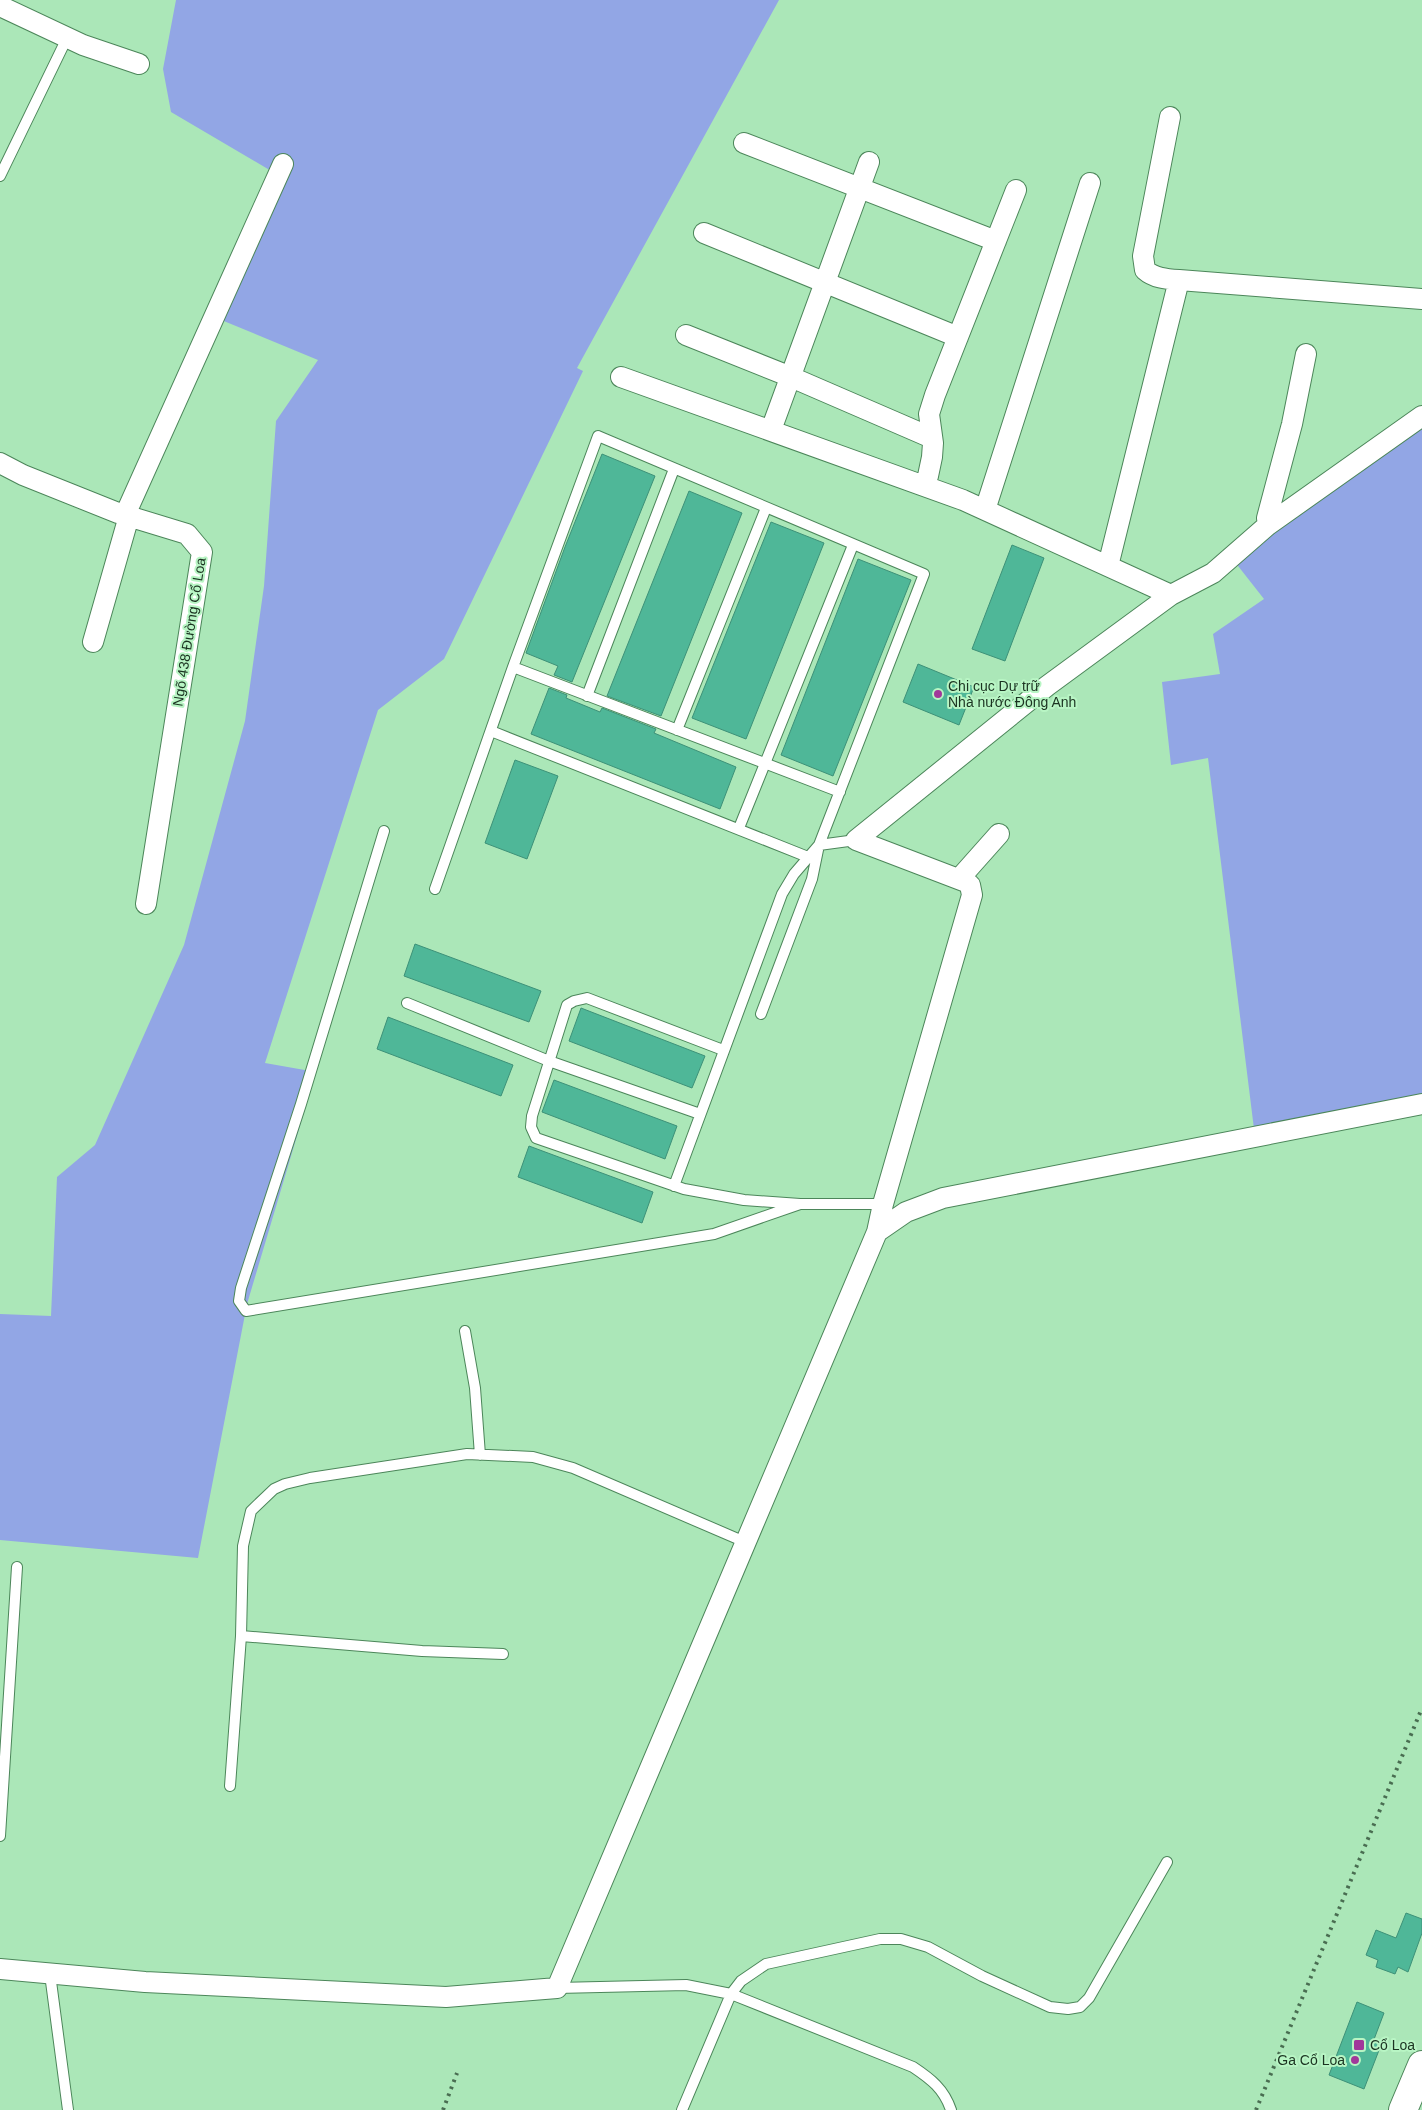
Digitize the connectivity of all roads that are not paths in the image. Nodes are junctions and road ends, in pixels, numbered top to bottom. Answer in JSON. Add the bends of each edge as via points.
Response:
{"nodes":[{"id":1,"x":0,"y":6,"type":"edge"},
{"id":2,"x":67,"y":38,"type":"junction"},
{"id":3,"x":139,"y":64,"type":"dead end"},
{"id":4,"x":1170,"y":117,"type":"dead end"},
{"id":5,"x":744,"y":143,"type":"dead end"},
{"id":6,"x":869,"y":162,"type":"dead end"},
{"id":7,"x":283,"y":164,"type":"dead end"},
{"id":8,"x":0,"y":176,"type":"edge"},
{"id":9,"x":1090,"y":183,"type":"dead end"},
{"id":10,"x":859,"y":188,"type":"junction"},
{"id":11,"x":1016,"y":190,"type":"dead end"},
{"id":12,"x":704,"y":233,"type":"dead end"},
{"id":13,"x":996,"y":242,"type":"junction"},
{"id":14,"x":1178,"y":280,"type":"junction"},
{"id":15,"x":826,"y":283,"type":"junction"},
{"id":16,"x":1422,"y":299,"type":"edge"},
{"id":17,"x":686,"y":335,"type":"dead end"},
{"id":18,"x":958,"y":337,"type":"junction"},
{"id":19,"x":1306,"y":354,"type":"dead end"},
{"id":20,"x":621,"y":377,"type":"dead end"},
{"id":21,"x":791,"y":377,"type":"junction"},
{"id":22,"x":1422,"y":416,"type":"edge"},
{"id":23,"x":771,"y":430,"type":"junction"},
{"id":24,"x":932,"y":438,"type":"junction"},
{"id":25,"x":0,"y":463,"type":"edge"},
{"id":26,"x":674,"y":469,"type":"junction"},
{"id":27,"x":923,"y":485,"type":"junction"},
{"id":28,"x":766,"y":508,"type":"junction"},
{"id":29,"x":985,"y":510,"type":"junction"},
{"id":30,"x":127,"y":516,"type":"junction"},
{"id":31,"x":1268,"y":525,"type":"junction"},
{"id":32,"x":853,"y":545,"type":"junction"},
{"id":33,"x":1108,"y":566,"type":"junction"},
{"id":34,"x":1171,"y":595,"type":"junction"},
{"id":35,"x":93,"y":642,"type":"dead end"},
{"id":36,"x":513,"y":667,"type":"junction"},
{"id":37,"x":587,"y":696,"type":"junction"},
{"id":38,"x":491,"y":730,"type":"junction"},
{"id":39,"x":677,"y":730,"type":"junction"},
{"id":40,"x":765,"y":764,"type":"junction"},
{"id":41,"x":840,"y":792,"type":"junction"},
{"id":42,"x":739,"y":828,"type":"junction"},
{"id":43,"x":384,"y":831,"type":"dead end"},
{"id":44,"x":999,"y":834,"type":"dead end"},
{"id":45,"x":856,"y":840,"type":"junction"},
{"id":46,"x":819,"y":845,"type":"junction"},
{"id":47,"x":808,"y":857,"type":"junction"},
{"id":48,"x":958,"y":879,"type":"junction"},
{"id":49,"x":435,"y":889,"type":"dead end"},
{"id":50,"x":146,"y":904,"type":"dead end"},
{"id":51,"x":407,"y":1004,"type":"dead end"},
{"id":52,"x":761,"y":1014,"type":"dead end"},
{"id":53,"x":723,"y":1050,"type":"junction"},
{"id":54,"x":549,"y":1061,"type":"junction"},
{"id":55,"x":1422,"y":1104,"type":"edge"},
{"id":56,"x":700,"y":1114,"type":"junction"},
{"id":57,"x":674,"y":1186,"type":"junction"},
{"id":58,"x":800,"y":1204,"type":"junction"},
{"id":59,"x":883,"y":1204,"type":"junction"},
{"id":60,"x":876,"y":1232,"type":"junction"},
{"id":61,"x":465,"y":1331,"type":"dead end"},
{"id":62,"x":480,"y":1454,"type":"junction"},
{"id":63,"x":745,"y":1542,"type":"junction"},
{"id":64,"x":17,"y":1567,"type":"dead end"},
{"id":65,"x":241,"y":1636,"type":"junction"},
{"id":66,"x":504,"y":1654,"type":"dead end"},
{"id":67,"x":230,"y":1786,"type":"dead end"},
{"id":68,"x":0,"y":1836,"type":"edge"},
{"id":69,"x":1167,"y":1862,"type":"dead end"},
{"id":70,"x":0,"y":1969,"type":"edge"},
{"id":71,"x":50,"y":1974,"type":"junction"},
{"id":72,"x":557,"y":1988,"type":"junction"},
{"id":73,"x":732,"y":1994,"type":"junction"},
{"id":74,"x":1422,"y":2065,"type":"edge"},
{"id":75,"x":68,"y":2110,"type":"edge"},
{"id":76,"x":682,"y":2110,"type":"edge"},
{"id":77,"x":951,"y":2110,"type":"edge"},
{"id":78,"x":1403,"y":2110,"type":"edge"}],
"edges":[{"from":1,"to":2,"type":"street"},
{"from":2,"to":3,"type":"street"},
{"from":2,"to":8,"type":"lane"},
{"from":4,"to":14,"type":"street","via":[[1142,262],[1150,275]]},
{"from":5,"to":10,"type":"street"},
{"from":6,"to":10,"type":"street"},
{"from":7,"to":30,"type":"street"},
{"from":9,"to":29,"type":"street"},
{"from":10,"to":13,"type":"street"},
{"from":10,"to":15,"type":"street"},
{"from":11,"to":13,"type":"street"},
{"from":12,"to":15,"type":"street"},
{"from":13,"to":18,"type":"street"},
{"from":14,"to":16,"type":"street"},
{"from":14,"to":33,"type":"street"},
{"from":15,"to":18,"type":"street"},
{"from":15,"to":21,"type":"street"},
{"from":17,"to":21,"type":"street"},
{"from":18,"to":24,"type":"street","via":[[930,414]]},
{"from":19,"to":31,"type":"street"},
{"from":20,"to":23,"type":"street"},
{"from":21,"to":23,"type":"street"},
{"from":21,"to":24,"type":"street"},
{"from":22,"to":31,"type":"street"},
{"from":23,"to":27,"type":"street"},
{"from":24,"to":27,"type":"street","via":[[932,457]]},
{"from":25,"to":30,"type":"street","name":"Ngõ 438 Đường Cổ Loa"},
{"from":26,"to":28,"type":"lane"},
{"from":26,"to":36,"type":"lane","via":[[598,436]]},
{"from":26,"to":37,"type":"lane"},
{"from":27,"to":29,"type":"street"},
{"from":28,"to":32,"type":"lane"},
{"from":28,"to":39,"type":"lane"},
{"from":29,"to":33,"type":"street"},
{"from":30,"to":35,"type":"street"},
{"from":30,"to":50,"type":"street","name":"Ngõ 438 Đường Cổ Loa","via":[[187,534],[202,552]]},
{"from":31,"to":34,"type":"street","via":[[1213,573]]},
{"from":32,"to":40,"type":"lane"},
{"from":32,"to":41,"type":"lane","via":[[924,574]]},
{"from":33,"to":34,"type":"street"},
{"from":34,"to":45,"type":"street","via":[[1047,686]]},
{"from":36,"to":37,"type":"lane"},
{"from":36,"to":38,"type":"lane"},
{"from":37,"to":39,"type":"lane"},
{"from":38,"to":42,"type":"lane"},
{"from":38,"to":49,"type":"lane"},
{"from":39,"to":40,"type":"lane"},
{"from":40,"to":41,"type":"lane"},
{"from":40,"to":42,"type":"lane"},
{"from":41,"to":46,"type":"lane"},
{"from":42,"to":47,"type":"lane"},
{"from":43,"to":58,"type":"lane","via":[[241,1288],[239,1301],[246,1310],[714,1234]]},
{"from":44,"to":48,"type":"street"},
{"from":45,"to":46,"type":"lane"},
{"from":45,"to":48,"type":"street"},
{"from":46,"to":47,"type":"lane"},
{"from":46,"to":52,"type":"lane","via":[[812,879]]},
{"from":47,"to":53,"type":"lane","via":[[782,894]]},
{"from":48,"to":59,"type":"street","via":[[970,885],[972,895]]},
{"from":51,"to":54,"type":"lane"},
{"from":53,"to":54,"type":"lane","via":[[587,998],[567,1005]]},
{"from":53,"to":56,"type":"lane"},
{"from":54,"to":56,"type":"lane"},
{"from":54,"to":57,"type":"lane","via":[[532,1116],[531,1127],[536,1138]]},
{"from":55,"to":60,"type":"street","via":[[944,1198],[906,1212]]},
{"from":56,"to":57,"type":"lane"},
{"from":57,"to":58,"type":"lane","via":[[744,1200]]},
{"from":58,"to":59,"type":"lane"},
{"from":59,"to":60,"type":"street"},
{"from":60,"to":63,"type":"street"},
{"from":61,"to":62,"type":"lane","via":[[475,1388]]},
{"from":62,"to":63,"type":"lane","via":[[533,1457],[573,1468]]},
{"from":62,"to":65,"type":"lane","via":[[310,1478],[274,1489],[251,1511],[243,1546]]},
{"from":63,"to":72,"type":"street"},
{"from":64,"to":68,"type":"lane"},
{"from":65,"to":66,"type":"lane","via":[[422,1651]]},
{"from":65,"to":67,"type":"lane"},
{"from":69,"to":73,"type":"lane","via":[[1089,1998],[1080,2007],[1050,2007],[928,1947],[901,1938],[880,1939],[766,1964],[741,1981]]},
{"from":70,"to":71,"type":"street"},
{"from":71,"to":72,"type":"street","via":[[446,1997]]},
{"from":71,"to":75,"type":"lane"},
{"from":72,"to":73,"type":"lane","via":[[686,1985]]},
{"from":73,"to":76,"type":"lane"},
{"from":73,"to":77,"type":"lane","via":[[913,2067],[938,2085]]},
{"from":74,"to":78,"type":"street"}]}
